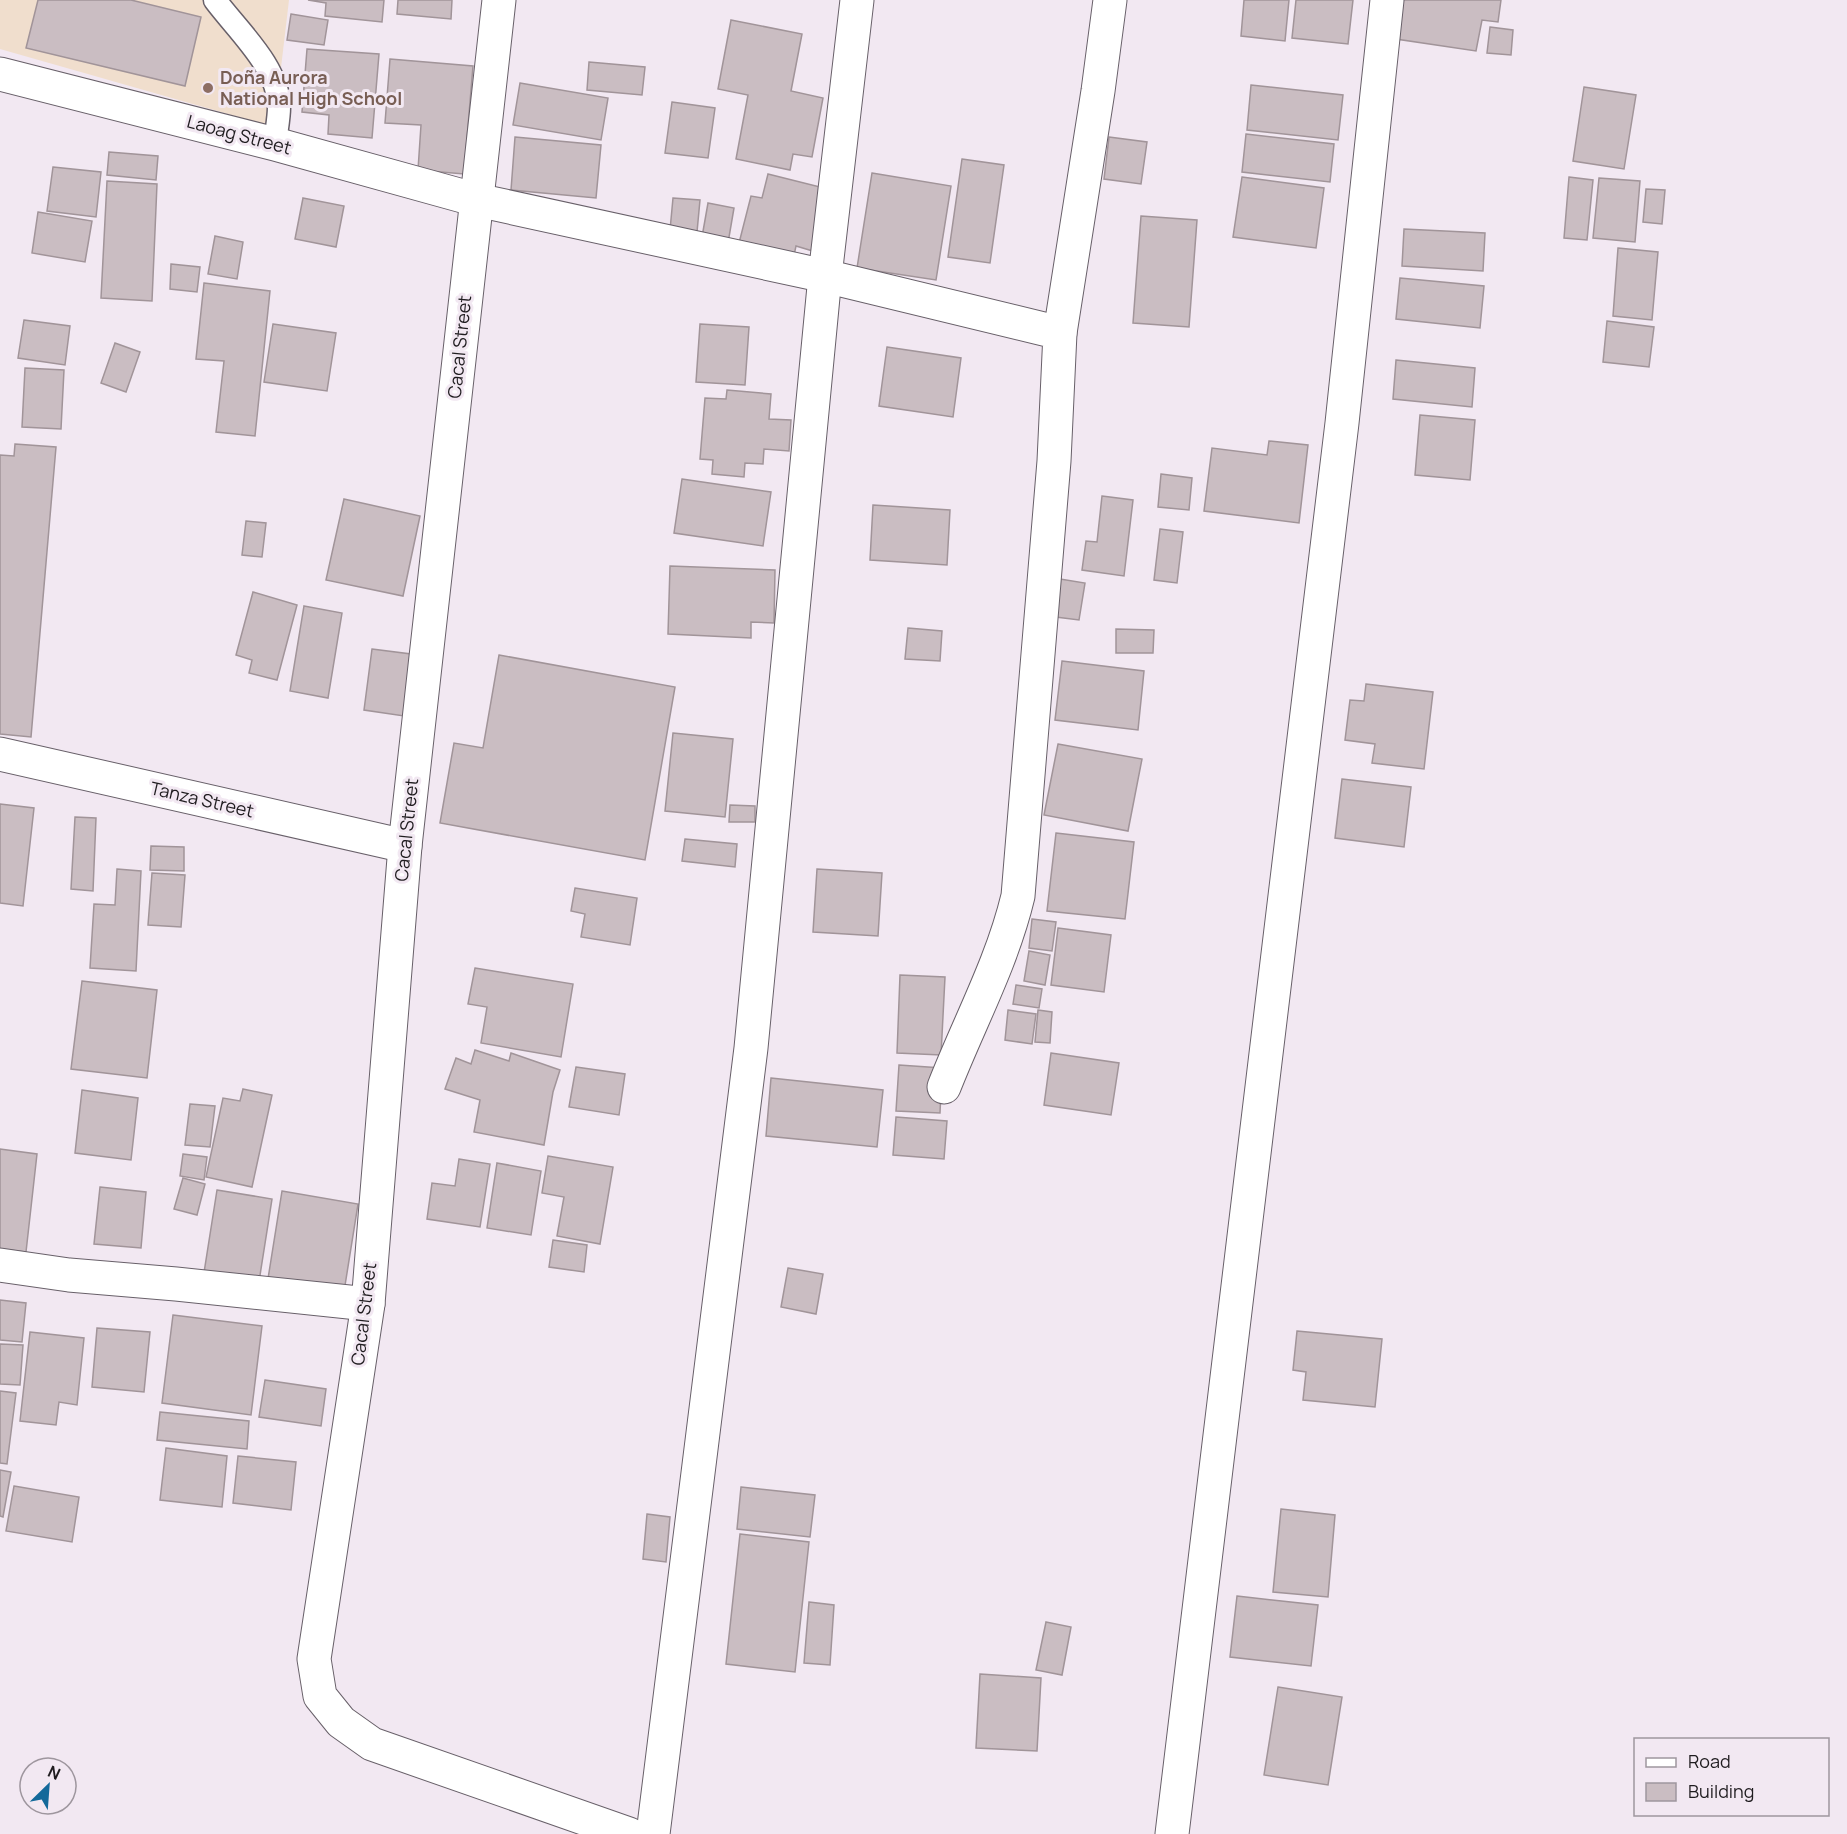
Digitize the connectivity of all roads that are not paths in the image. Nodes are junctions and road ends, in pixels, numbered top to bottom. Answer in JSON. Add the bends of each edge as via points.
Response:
{"nodes":[{"id":1,"x":215,"y":0,"type":"edge"},
{"id":2,"x":499,"y":0,"type":"edge"},
{"id":3,"x":857,"y":0,"type":"edge"},
{"id":4,"x":1110,"y":0,"type":"edge"},
{"id":5,"x":1387,"y":0,"type":"edge"},
{"id":6,"x":0,"y":74,"type":"edge"},
{"id":7,"x":274,"y":144,"type":"junction"},
{"id":8,"x":477,"y":200,"type":"junction"},
{"id":9,"x":825,"y":276,"type":"junction"},
{"id":10,"x":1060,"y":333,"type":"junction"},
{"id":11,"x":0,"y":754,"type":"edge"},
{"id":12,"x":405,"y":846,"type":"junction"},
{"id":13,"x":944,"y":1087,"type":"dead end"},
{"id":14,"x":0,"y":1265,"type":"edge"},
{"id":15,"x":368,"y":1304,"type":"junction"},
{"id":16,"x":629,"y":1834,"type":"edge"},
{"id":17,"x":653,"y":1834,"type":"edge"},
{"id":18,"x":1172,"y":1834,"type":"edge"}],
"edges":[{"from":1,"to":7,"type":"lane","via":[[273,77],[279,107]]},
{"from":2,"to":8,"type":"street","name":"Cacal Street"},
{"from":3,"to":9,"type":"street"},
{"from":4,"to":10,"type":"street"},
{"from":5,"to":18,"type":"street","via":[[1342,423]]},
{"from":6,"to":7,"type":"street","name":"Laoag Street"},
{"from":7,"to":8,"type":"street","name":"Laoag Street"},
{"from":8,"to":9,"type":"street","name":"Laoag Street"},
{"from":8,"to":12,"type":"street","name":"Cacal Street"},
{"from":9,"to":10,"type":"street","name":"Laoag Street"},
{"from":9,"to":17,"type":"street","via":[[751,1048]]},
{"from":10,"to":13,"type":"street","via":[[1054,460],[1018,896],[996,967]]},
{"from":11,"to":12,"type":"street","name":"Tanza Street"},
{"from":12,"to":15,"type":"street","name":"Cacal Street"},
{"from":14,"to":15,"type":"street"},
{"from":15,"to":16,"type":"street","name":"Cacal Street","via":[[314,1659],[320,1696],[341,1722],[372,1744]]}]}
